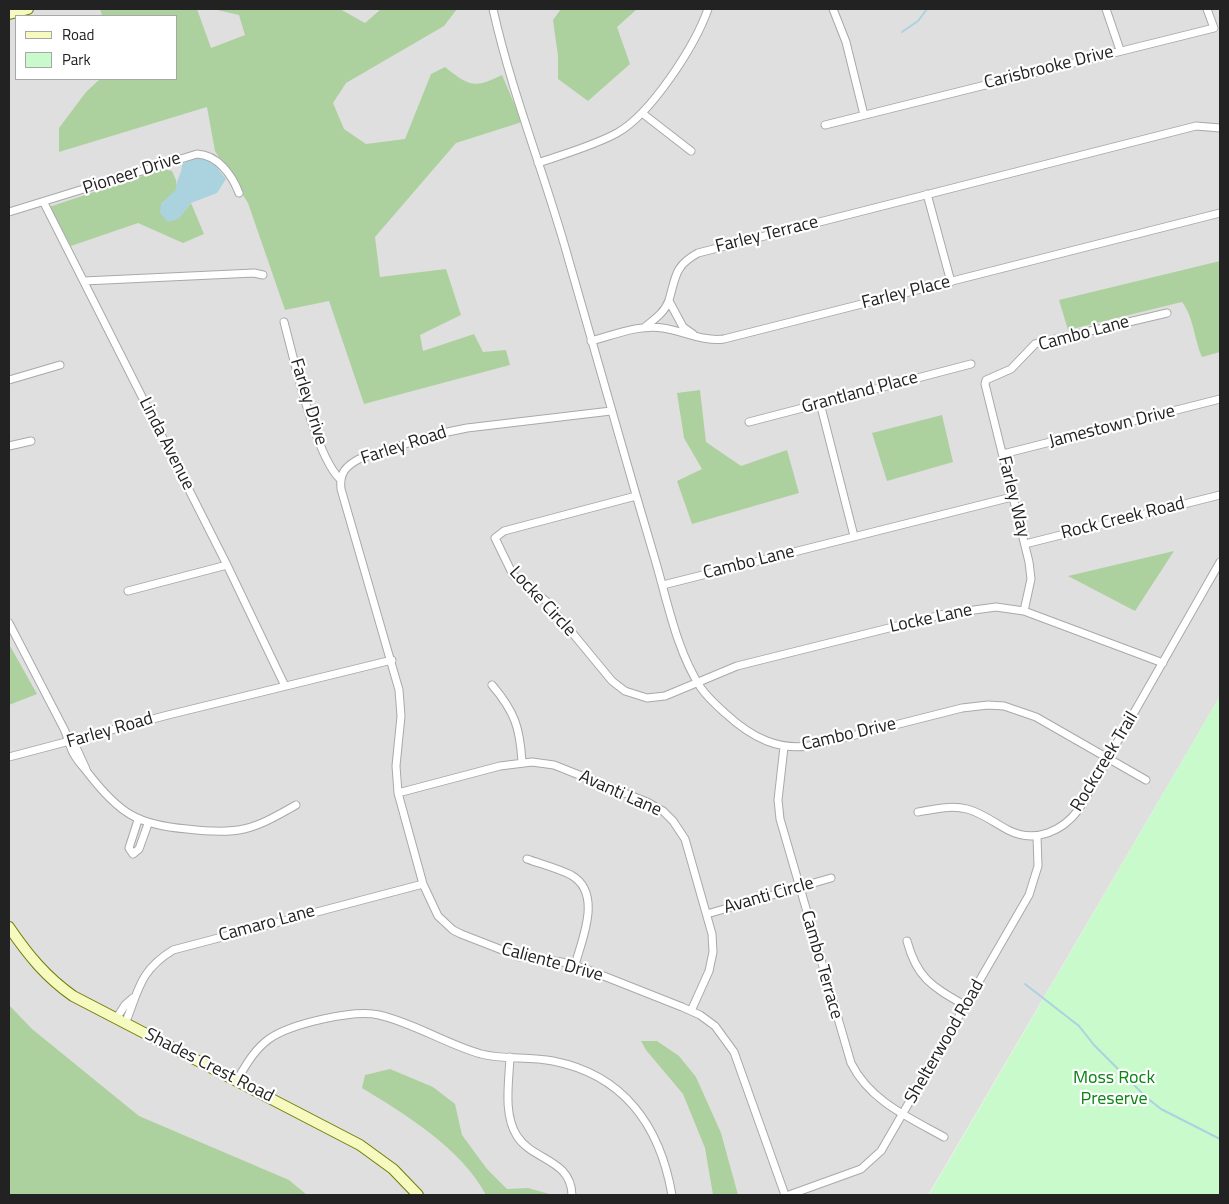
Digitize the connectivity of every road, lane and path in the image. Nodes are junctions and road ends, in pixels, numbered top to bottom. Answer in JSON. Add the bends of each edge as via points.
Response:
{"nodes":[{"id":1,"x":28,"y":9,"type":"edge"},
{"id":2,"x":493,"y":9,"type":"edge"},
{"id":3,"x":708,"y":9,"type":"edge"},
{"id":4,"x":834,"y":9,"type":"edge"},
{"id":5,"x":1106,"y":9,"type":"edge"},
{"id":6,"x":1207,"y":9,"type":"edge"},
{"id":7,"x":9,"y":14,"type":"edge"},
{"id":8,"x":1120,"y":50,"type":"junction"},
{"id":9,"x":642,"y":112,"type":"junction"},
{"id":10,"x":864,"y":115,"type":"junction"},
{"id":11,"x":825,"y":125,"type":"dead end"},
{"id":12,"x":1220,"y":128,"type":"edge"},
{"id":13,"x":691,"y":151,"type":"dead end"},
{"id":14,"x":538,"y":163,"type":"junction"},
{"id":15,"x":239,"y":193,"type":"dead end"},
{"id":16,"x":927,"y":194,"type":"junction"},
{"id":17,"x":44,"y":202,"type":"junction"},
{"id":18,"x":9,"y":212,"type":"edge"},
{"id":19,"x":1220,"y":213,"type":"edge"},
{"id":20,"x":263,"y":275,"type":"dead end"},
{"id":21,"x":84,"y":281,"type":"junction"},
{"id":22,"x":951,"y":282,"type":"junction"},
{"id":23,"x":669,"y":301,"type":"junction"},
{"id":24,"x":1167,"y":313,"type":"dead end"},
{"id":25,"x":284,"y":322,"type":"dead end"},
{"id":26,"x":646,"y":326,"type":"junction"},
{"id":27,"x":695,"y":336,"type":"junction"},
{"id":28,"x":591,"y":341,"type":"junction"},
{"id":29,"x":971,"y":364,"type":"dead end"},
{"id":30,"x":60,"y":365,"type":"dead end"},
{"id":31,"x":9,"y":380,"type":"edge"},
{"id":32,"x":985,"y":384,"type":"joint"},
{"id":33,"x":1220,"y":399,"type":"edge"},
{"id":34,"x":820,"y":403,"type":"junction"},
{"id":35,"x":610,"y":410,"type":"junction"},
{"id":36,"x":749,"y":422,"type":"dead end"},
{"id":37,"x":31,"y":441,"type":"dead end"},
{"id":38,"x":9,"y":446,"type":"edge"},
{"id":39,"x":1003,"y":454,"type":"junction"},
{"id":40,"x":340,"y":479,"type":"junction"},
{"id":41,"x":1220,"y":495,"type":"edge"},
{"id":42,"x":636,"y":496,"type":"junction"},
{"id":43,"x":1012,"y":497,"type":"junction"},
{"id":44,"x":854,"y":536,"type":"junction"},
{"id":45,"x":1025,"y":544,"type":"junction"},
{"id":46,"x":1220,"y":562,"type":"edge"},
{"id":47,"x":227,"y":565,"type":"junction"},
{"id":48,"x":663,"y":586,"type":"junction"},
{"id":49,"x":128,"y":591,"type":"dead end"},
{"id":50,"x":1024,"y":611,"type":"junction"},
{"id":51,"x":9,"y":623,"type":"edge"},
{"id":52,"x":392,"y":660,"type":"junction"},
{"id":53,"x":1163,"y":663,"type":"junction"},
{"id":54,"x":698,"y":682,"type":"junction"},
{"id":55,"x":492,"y":685,"type":"dead end"},
{"id":56,"x":285,"y":686,"type":"junction"},
{"id":57,"x":70,"y":742,"type":"junction"},
{"id":58,"x":784,"y":747,"type":"junction"},
{"id":59,"x":9,"y":757,"type":"edge"},
{"id":60,"x":1108,"y":758,"type":"junction"},
{"id":61,"x":522,"y":762,"type":"junction"},
{"id":62,"x":1146,"y":780,"type":"dead end"},
{"id":63,"x":398,"y":792,"type":"junction"},
{"id":64,"x":296,"y":805,"type":"dead end"},
{"id":65,"x":918,"y":812,"type":"dead end"},
{"id":66,"x":138,"y":820,"type":"junction"},
{"id":67,"x":148,"y":824,"type":"junction"},
{"id":68,"x":1037,"y":836,"type":"junction"},
{"id":69,"x":527,"y":859,"type":"dead end"},
{"id":70,"x":831,"y":878,"type":"dead end"},
{"id":71,"x":422,"y":884,"type":"junction"},
{"id":72,"x":799,"y":887,"type":"junction"},
{"id":73,"x":707,"y":914,"type":"junction"},
{"id":74,"x":9,"y":927,"type":"edge"},
{"id":75,"x":907,"y":941,"type":"dead end"},
{"id":76,"x":575,"y":965,"type":"junction"},
{"id":77,"x":966,"y":1006,"type":"junction"},
{"id":78,"x":691,"y":1011,"type":"junction"},
{"id":79,"x":121,"y":1021,"type":"junction"},
{"id":80,"x":510,"y":1056,"type":"junction"},
{"id":81,"x":237,"y":1080,"type":"junction"},
{"id":82,"x":903,"y":1114,"type":"junction"},
{"id":83,"x":944,"y":1137,"type":"dead end"},
{"id":84,"x":418,"y":1195,"type":"edge"},
{"id":85,"x":572,"y":1195,"type":"edge"},
{"id":86,"x":672,"y":1195,"type":"edge"},
{"id":87,"x":787,"y":1195,"type":"edge"}],
"edges":[{"from":1,"to":7,"type":"street"},
{"from":2,"to":14,"type":"street"},
{"from":3,"to":9,"type":"street","via":[[687,52]]},
{"from":4,"to":10,"type":"street","via":[[846,42]]},
{"from":5,"to":8,"type":"street"},
{"from":6,"to":8,"type":"street","name":"Carisbrooke Drive","via":[[1214,28]]},
{"from":8,"to":10,"type":"street","name":"Carisbrooke Drive"},
{"from":9,"to":13,"type":"street"},
{"from":9,"to":14,"type":"street","via":[[615,134]]},
{"from":10,"to":11,"type":"street","name":"Carisbrooke Drive"},
{"from":12,"to":16,"type":"street","name":"Farley Terrace","via":[[1196,126]]},
{"from":14,"to":28,"type":"street","via":[[564,241]]},
{"from":15,"to":17,"type":"street","name":"Pioneer Drive","via":[[233,180],[216,160],[197,154]]},
{"from":16,"to":22,"type":"street"},
{"from":16,"to":23,"type":"street","name":"Farley Terrace","via":[[698,253],[683,262],[678,270],[671,285]]},
{"from":17,"to":18,"type":"street","name":"Pioneer Drive"},
{"from":17,"to":21,"type":"street","name":"Linda Avenue"},
{"from":19,"to":22,"type":"street","name":"Farley Place"},
{"from":20,"to":21,"type":"street"},
{"from":21,"to":47,"type":"street","name":"Linda Avenue"},
{"from":22,"to":27,"type":"street","name":"Farley Place","via":[[724,339]]},
{"from":23,"to":26,"type":"street","name":"Farley Terrace","via":[[659,316]]},
{"from":23,"to":27,"type":"street","via":[[683,327]]},
{"from":24,"to":32,"type":"street","name":"Cambo Lane","via":[[1035,344],[1011,369],[986,380]]},
{"from":25,"to":40,"type":"street","name":"Farley Drive","via":[[317,434],[331,468]]},
{"from":26,"to":27,"type":"street","name":"Farley Place"},
{"from":26,"to":28,"type":"street","name":"Farley Place"},
{"from":28,"to":35,"type":"street"},
{"from":29,"to":34,"type":"street","name":"Grantland Place"},
{"from":30,"to":31,"type":"street"},
{"from":32,"to":39,"type":"street","name":"Farley Way"},
{"from":33,"to":39,"type":"street","name":"Jamestown Drive"},
{"from":34,"to":36,"type":"street","name":"Grantland Place"},
{"from":34,"to":44,"type":"street"},
{"from":35,"to":40,"type":"street","name":"Farley Road","via":[[433,435],[359,460],[346,467]]},
{"from":35,"to":42,"type":"street"},
{"from":37,"to":38,"type":"street"},
{"from":39,"to":43,"type":"street","name":"Farley Way"},
{"from":40,"to":52,"type":"street"},
{"from":41,"to":45,"type":"street","name":"Rock Creek Road"},
{"from":42,"to":48,"type":"street"},
{"from":42,"to":54,"type":"street","name":"Locke Circle","via":[[504,530],[495,538],[513,575],[546,601],[619,687],[632,694],[657,698]]},
{"from":43,"to":44,"type":"street","name":"Cambo Lane"},
{"from":43,"to":45,"type":"street","name":"Farley Way"},
{"from":44,"to":48,"type":"street","name":"Cambo Lane"},
{"from":45,"to":50,"type":"street","name":"Farley Way","via":[[1031,579]]},
{"from":46,"to":53,"type":"street","name":"Rockcreek Trail"},
{"from":47,"to":49,"type":"street"},
{"from":47,"to":56,"type":"street","name":"Linda Avenue"},
{"from":48,"to":54,"type":"street","name":"Cambo Drive","via":[[680,641]]},
{"from":50,"to":53,"type":"street","name":"Locke Lane"},
{"from":50,"to":54,"type":"street","name":"Locke Lane","via":[[996,607],[952,612],[737,666]]},
{"from":51,"to":57,"type":"street"},
{"from":52,"to":56,"type":"street","name":"Farley Road"},
{"from":52,"to":63,"type":"street","name":"Caliente Drive","via":[[401,703],[396,766]]},
{"from":53,"to":60,"type":"street","name":"Rockcreek Trail"},
{"from":54,"to":58,"type":"street","name":"Cambo Drive","via":[[710,699],[748,732],[760,740]]},
{"from":55,"to":61,"type":"street","via":[[516,719]]},
{"from":56,"to":57,"type":"street","name":"Farley Road"},
{"from":57,"to":59,"type":"street","name":"Farley Road"},
{"from":57,"to":66,"type":"street","via":[[75,745],[87,772],[110,798]]},
{"from":58,"to":60,"type":"street","name":"Cambo Drive","via":[[816,745],[975,706],[1004,706],[1045,721]]},
{"from":58,"to":72,"type":"street","name":"Cambo Terrace","via":[[778,808]]},
{"from":60,"to":62,"type":"street","name":"Cambo Drive"},
{"from":60,"to":68,"type":"street","name":"Rockcreek Trail","via":[[1073,818],[1057,830]]},
{"from":61,"to":63,"type":"street","name":"Avanti Lane"},
{"from":61,"to":73,"type":"street","name":"Avanti Lane","via":[[554,766],[663,811],[685,839]]},
{"from":63,"to":71,"type":"street","name":"Caliente Drive"},
{"from":64,"to":67,"type":"street","via":[[258,826],[239,831],[216,832]]},
{"from":65,"to":68,"type":"street","via":[[948,807],[968,810],[1010,831]]},
{"from":66,"to":67,"type":"street"},
{"from":66,"to":67,"type":"street","via":[[129,848],[133,854],[139,848]]},
{"from":68,"to":77,"type":"street","name":"Shelterwood Road","via":[[1038,866],[1032,889]]},
{"from":69,"to":76,"type":"street","via":[[572,876],[583,888],[588,912]]},
{"from":70,"to":72,"type":"street","name":"Avanti Circle"},
{"from":71,"to":76,"type":"street","name":"Caliente Drive","via":[[432,908],[453,930],[520,957]]},
{"from":71,"to":79,"type":"street","name":"Camaro Lane","via":[[184,946],[157,961],[125,1006]]},
{"from":72,"to":73,"type":"street","name":"Avanti Circle"},
{"from":72,"to":82,"type":"street","name":"Cambo Terrace","via":[[851,1063],[873,1093]]},
{"from":73,"to":78,"type":"street","name":"Avanti Lane","via":[[713,944],[712,962]]},
{"from":74,"to":79,"type":"street","name":"Shades Crest Road","via":[[35,964],[53,982]]},
{"from":75,"to":77,"type":"street","via":[[913,961],[926,981]]},
{"from":76,"to":78,"type":"street","name":"Caliente Drive"},
{"from":77,"to":82,"type":"street","name":"Shelterwood Road"},
{"from":78,"to":87,"type":"street","name":"Caliente Drive","via":[[715,1026],[730,1045]]},
{"from":79,"to":81,"type":"street","name":"Shades Crest Road"},
{"from":80,"to":81,"type":"street","via":[[482,1054],[378,1015],[349,1014],[279,1033],[257,1050]]},
{"from":80,"to":85,"type":"street","via":[[509,1106],[513,1127],[528,1148],[561,1168]]},
{"from":80,"to":86,"type":"street","via":[[570,1066],[605,1080],[621,1091],[638,1111],[662,1154]]},
{"from":81,"to":84,"type":"street","name":"Shades Crest Road","via":[[372,1152]]},
{"from":82,"to":83,"type":"street","name":"Cambo Terrace"},
{"from":82,"to":87,"type":"street","name":"Shelterwood Road","via":[[881,1152],[868,1164]]}]}
